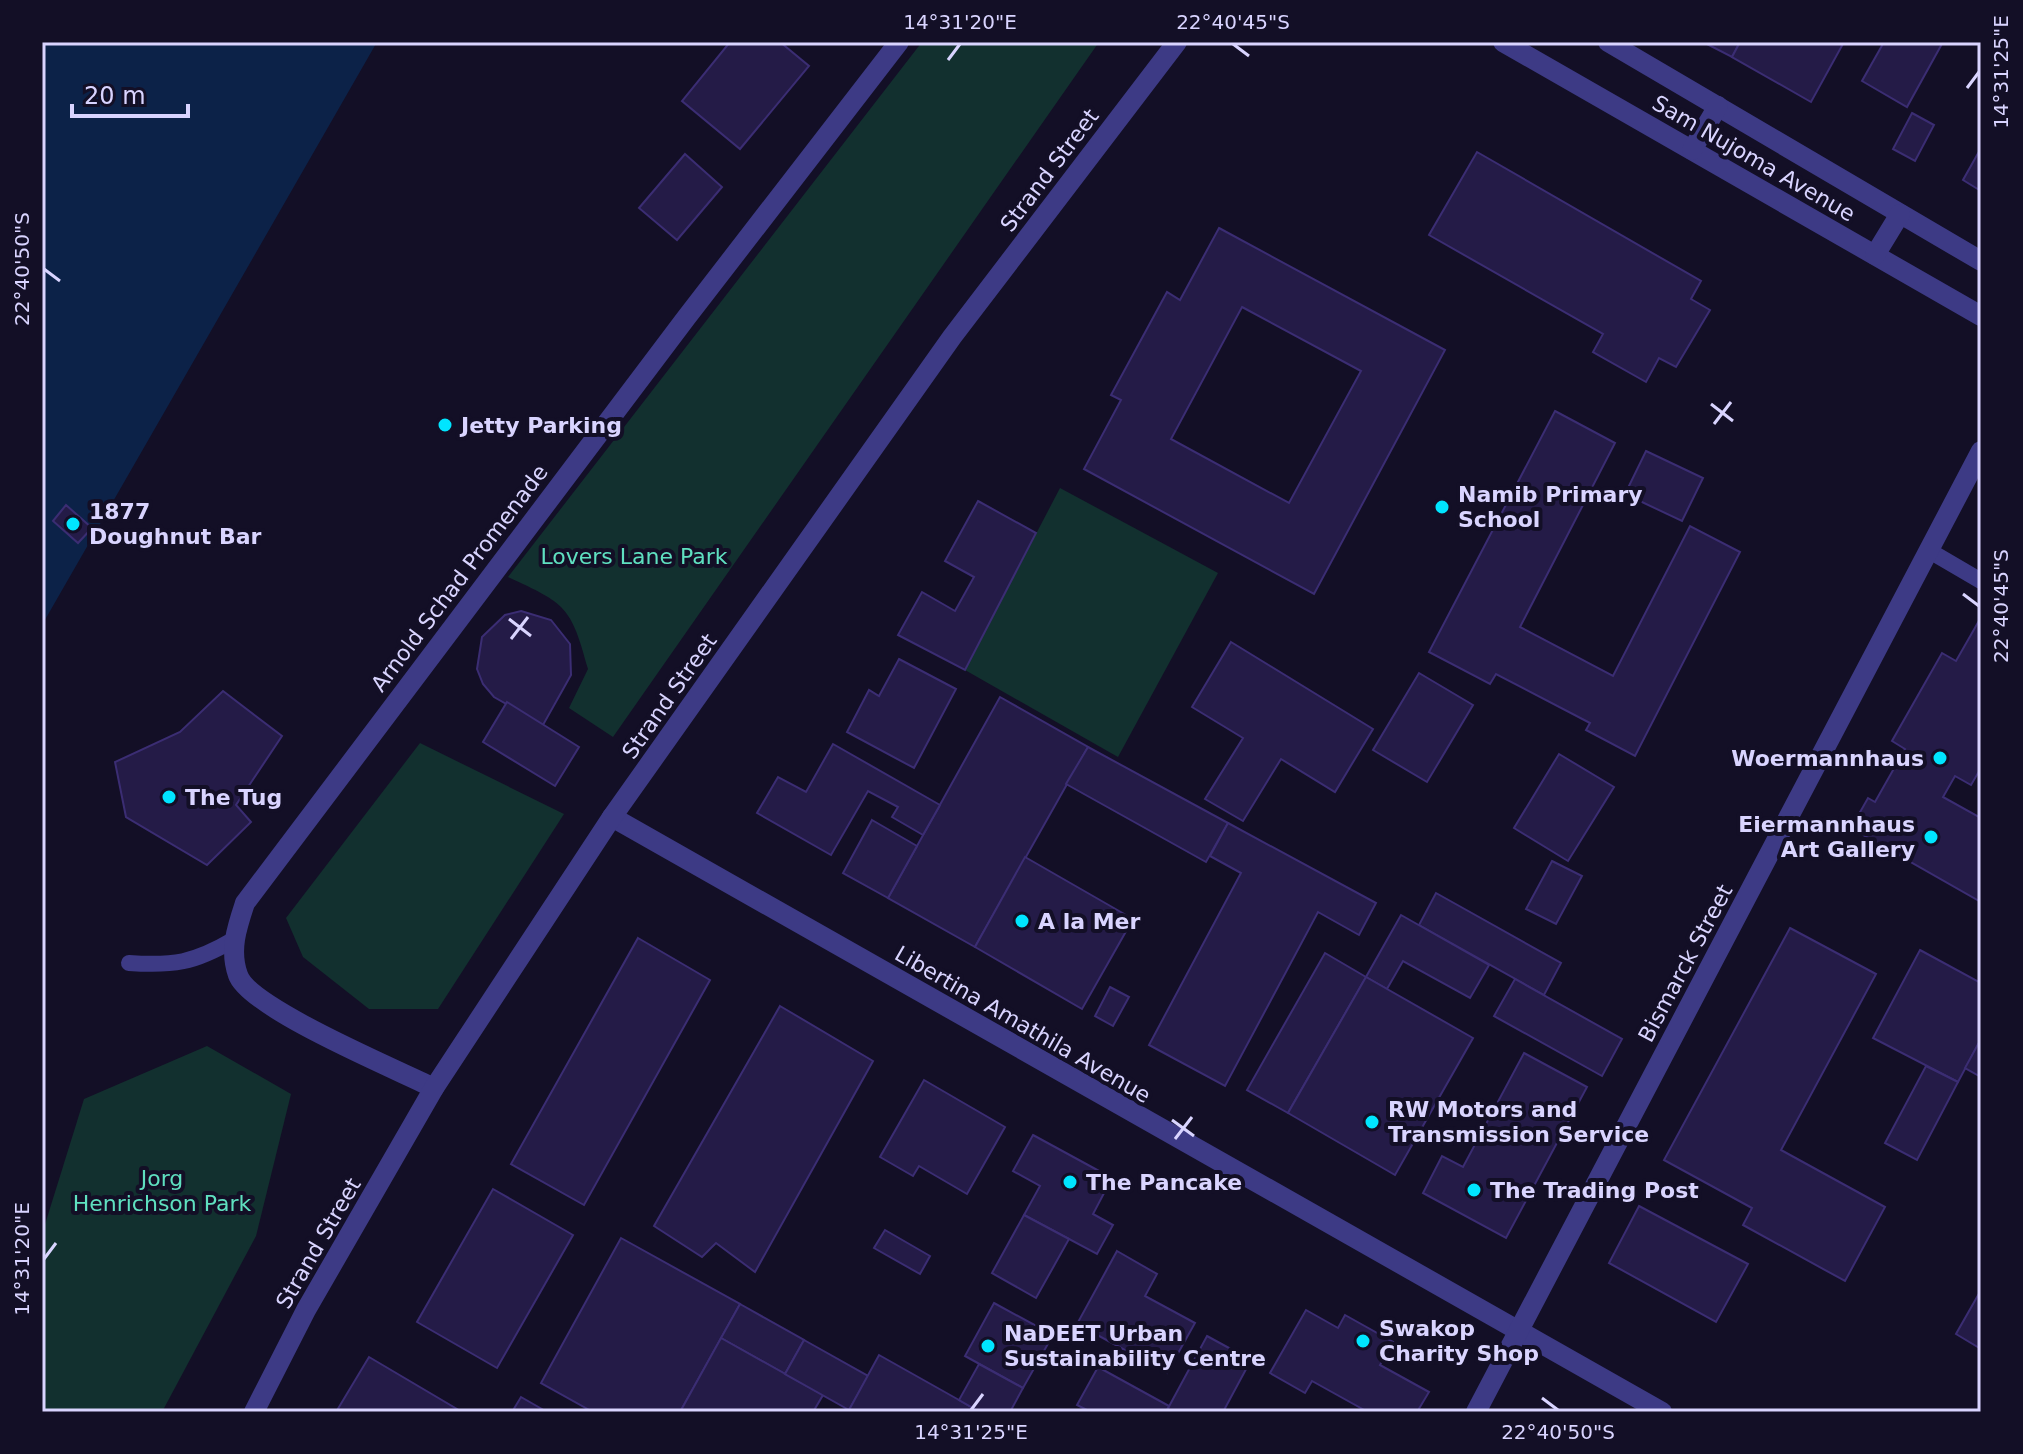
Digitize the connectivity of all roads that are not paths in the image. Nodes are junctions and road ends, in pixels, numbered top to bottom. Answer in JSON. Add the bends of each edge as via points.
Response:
{"nodes":[{"id":1,"x":899,"y":42,"type":"edge"},
{"id":2,"x":1177,"y":42,"type":"edge"},
{"id":3,"x":1503,"y":42,"type":"edge"},
{"id":4,"x":1608,"y":42,"type":"edge"},
{"id":5,"x":1718,"y":106,"type":"junction"},
{"id":6,"x":1692,"y":150,"type":"junction"},
{"id":7,"x":1900,"y":214,"type":"junction"},
{"id":8,"x":1875,"y":255,"type":"junction"},
{"id":9,"x":1981,"y":261,"type":"edge"},
{"id":10,"x":1981,"y":316,"type":"edge"},
{"id":11,"x":1981,"y":451,"type":"edge"},
{"id":12,"x":1928,"y":550,"type":"junction"},
{"id":13,"x":1981,"y":581,"type":"edge"},
{"id":14,"x":612,"y":817,"type":"junction"},
{"id":15,"x":233,"y":940,"type":"junction"},
{"id":16,"x":129,"y":963,"type":"dead end"},
{"id":17,"x":434,"y":1088,"type":"junction"},
{"id":18,"x":1519,"y":1334,"type":"junction"},
{"id":19,"x":254,"y":1412,"type":"edge"},
{"id":20,"x":1476,"y":1412,"type":"edge"},
{"id":21,"x":1662,"y":1412,"type":"edge"}],
"edges":[{"from":1,"to":15,"type":"street","name":"Arnold Schad Promenade","via":[[245,903]]},
{"from":2,"to":14,"type":"street","name":"Strand Street","via":[[952,337]]},
{"from":3,"to":6,"type":"street","name":"Sam Nujoma Avenue"},
{"from":4,"to":5,"type":"street","name":"Sam Nujoma Avenue"},
{"from":5,"to":6,"type":"street"},
{"from":5,"to":7,"type":"street","name":"Sam Nujoma Avenue"},
{"from":6,"to":8,"type":"street","name":"Sam Nujoma Avenue"},
{"from":7,"to":8,"type":"street"},
{"from":7,"to":9,"type":"street","name":"Sam Nujoma Avenue"},
{"from":8,"to":10,"type":"street","name":"Sam Nujoma Avenue"},
{"from":11,"to":12,"type":"street","name":"Bismarck Street"},
{"from":12,"to":13,"type":"lane"},
{"from":12,"to":18,"type":"street","name":"Bismarck Street"},
{"from":14,"to":17,"type":"street","name":"Strand Street"},
{"from":14,"to":18,"type":"street","name":"Libertina Amathila Avenue"},
{"from":15,"to":16,"type":"lane","via":[[203,958],[169,966]]},
{"from":15,"to":17,"type":"street","name":"Arnold Schad Promenade","via":[[238,978],[268,1007]]},
{"from":17,"to":19,"type":"street","name":"Strand Street","via":[[306,1310]]},
{"from":18,"to":20,"type":"street","name":"Bismarck Street"},
{"from":18,"to":21,"type":"street","name":"Libertina Amathila Avenue"}]}
